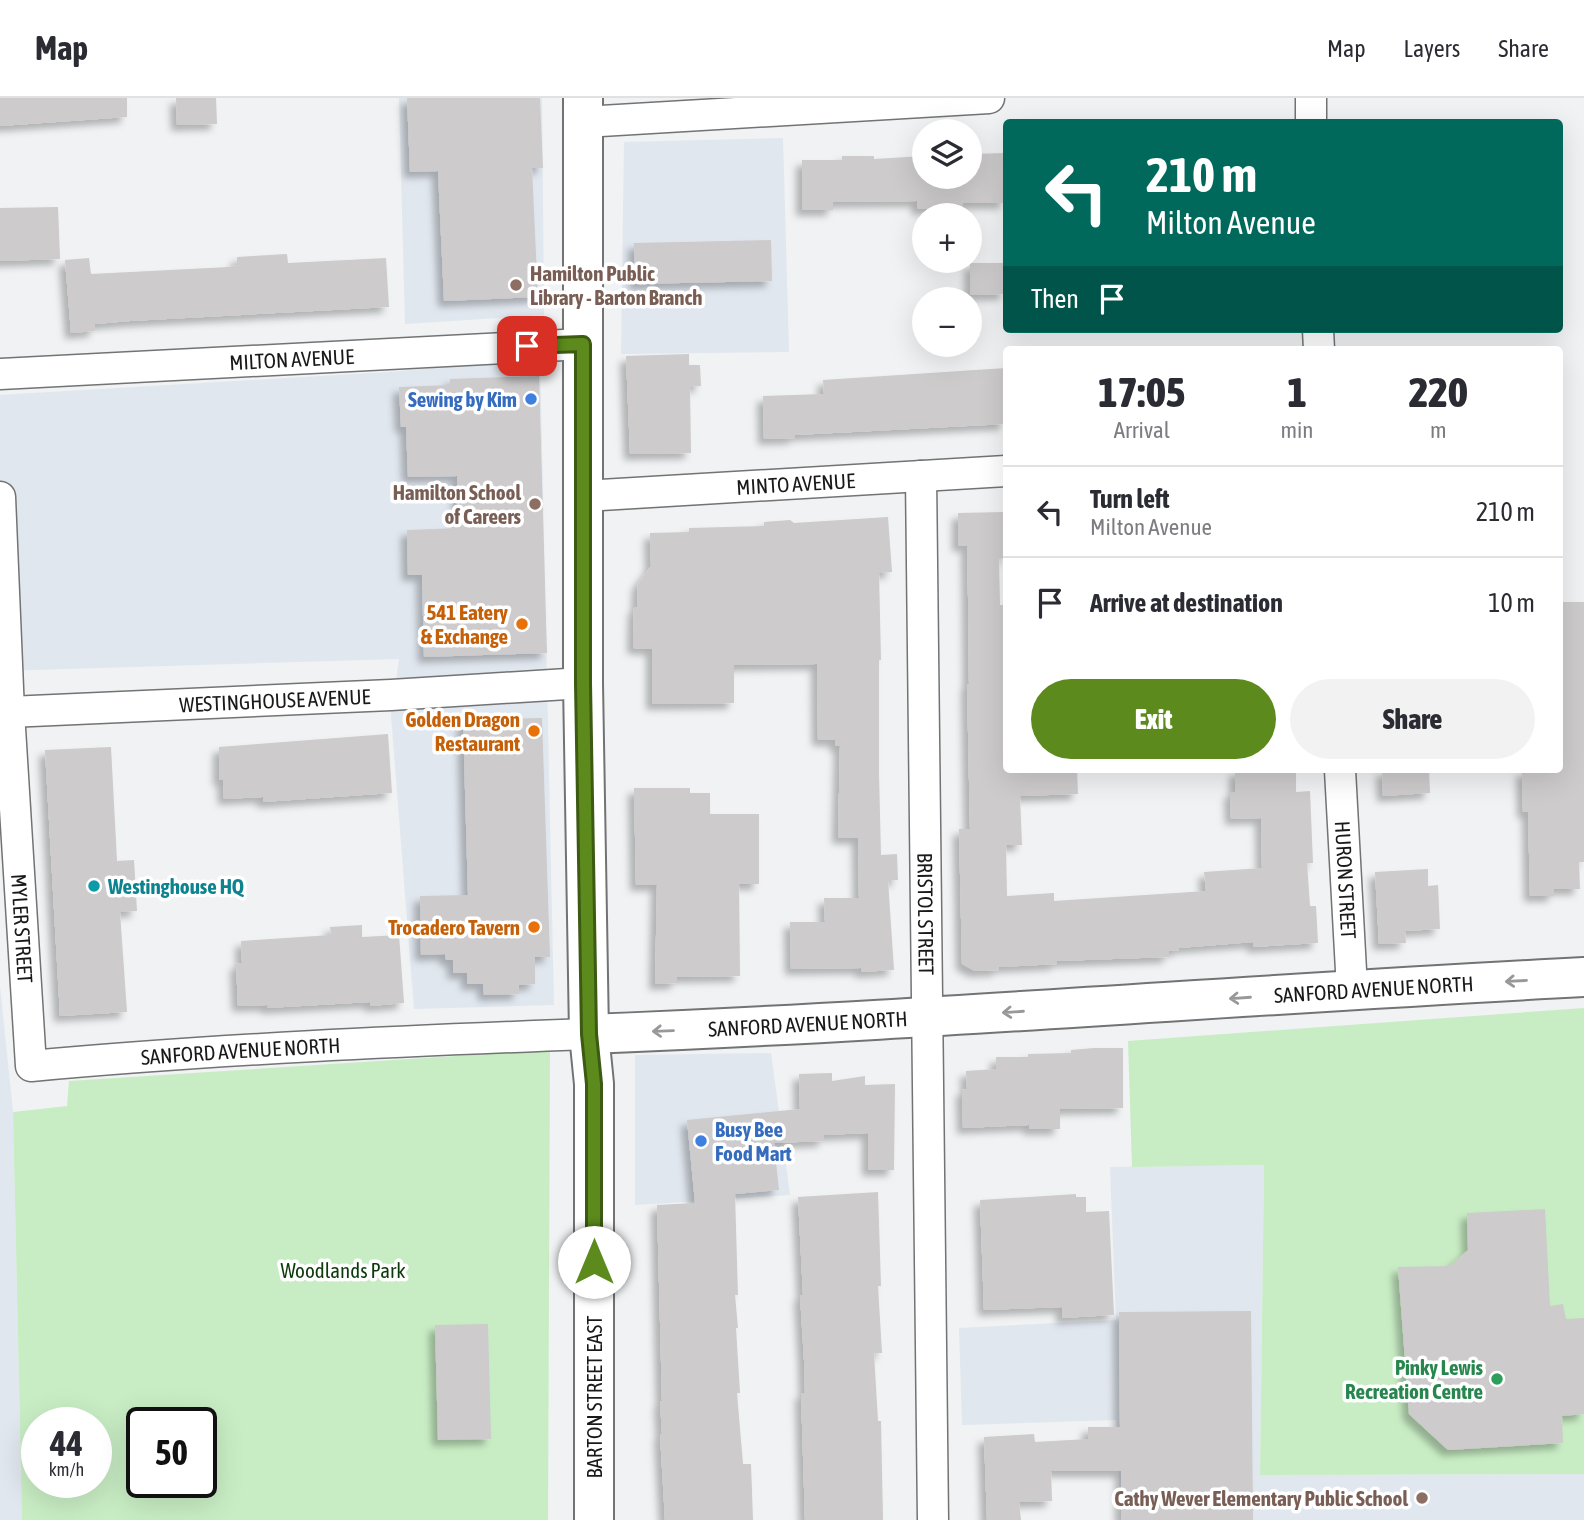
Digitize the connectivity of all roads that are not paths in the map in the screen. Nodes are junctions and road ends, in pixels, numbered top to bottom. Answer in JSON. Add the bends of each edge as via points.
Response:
{"nodes":[{"id":1,"x":989,"y":98,"type":"edge"},
{"id":2,"x":1311,"y":98,"type":"edge"},
{"id":3,"x":583,"y":110,"type":"edge"},
{"id":4,"x":1311,"y":119,"type":"edge"},
{"id":5,"x":583,"y":344,"type":"junction"},
{"id":6,"x":0,"y":374,"type":"edge"},
{"id":7,"x":1003,"y":471,"type":"edge"},
{"id":8,"x":921,"y":476,"type":"junction"},
{"id":9,"x":584,"y":496,"type":"junction"},
{"id":10,"x":0,"y":497,"type":"edge"},
{"id":11,"x":583,"y":683,"type":"junction"},
{"id":12,"x":9,"y":712,"type":"junction"},
{"id":13,"x":1340,"y":773,"type":"edge"},
{"id":14,"x":1584,"y":977,"type":"edge"},
{"id":15,"x":1352,"y":989,"type":"junction"},
{"id":16,"x":927,"y":1018,"type":"junction"},
{"id":17,"x":589,"y":1034,"type":"junction"},
{"id":18,"x":31,"y":1066,"type":"joint"},
{"id":19,"x":594,"y":1520,"type":"edge"},
{"id":20,"x":933,"y":1520,"type":"edge"}],
"edges":[{"from":1,"to":3,"type":"street"},
{"from":2,"to":4,"type":"street"},
{"from":3,"to":5,"type":"main road","name":"BARTON STREET EAST"},
{"from":5,"to":6,"type":"street","name":"MILTON AVENUE"},
{"from":5,"to":9,"type":"main road","name":"BARTON STREET EAST"},
{"from":7,"to":8,"type":"street","name":"MINTO AVENUE"},
{"from":8,"to":9,"type":"street","name":"MINTO AVENUE"},
{"from":8,"to":16,"type":"street","name":"BRISTOL STREET"},
{"from":9,"to":11,"type":"main road","name":"BARTON STREET EAST"},
{"from":10,"to":12,"type":"street","name":"MYLER STREET"},
{"from":11,"to":12,"type":"street","name":"WESTINGHOUSE AVENUE"},
{"from":11,"to":17,"type":"main road","name":"BARTON STREET EAST"},
{"from":12,"to":18,"type":"street","name":"MYLER STREET"},
{"from":13,"to":15,"type":"street","name":"HURON STREET"},
{"from":14,"to":15,"type":"main road","name":"SANFORD AVENUE NORTH","one_way":true},
{"from":15,"to":16,"type":"main road","name":"SANFORD AVENUE NORTH","one_way":true},
{"from":16,"to":17,"type":"main road","name":"SANFORD AVENUE NORTH","one_way":true},
{"from":16,"to":20,"type":"street","name":"BRISTOL STREET"},
{"from":17,"to":18,"type":"street","name":"SANFORD AVENUE NORTH","via":[[377,1042]]},
{"from":17,"to":19,"type":"main road","name":"BARTON STREET EAST","via":[[594,1084]]}]}
